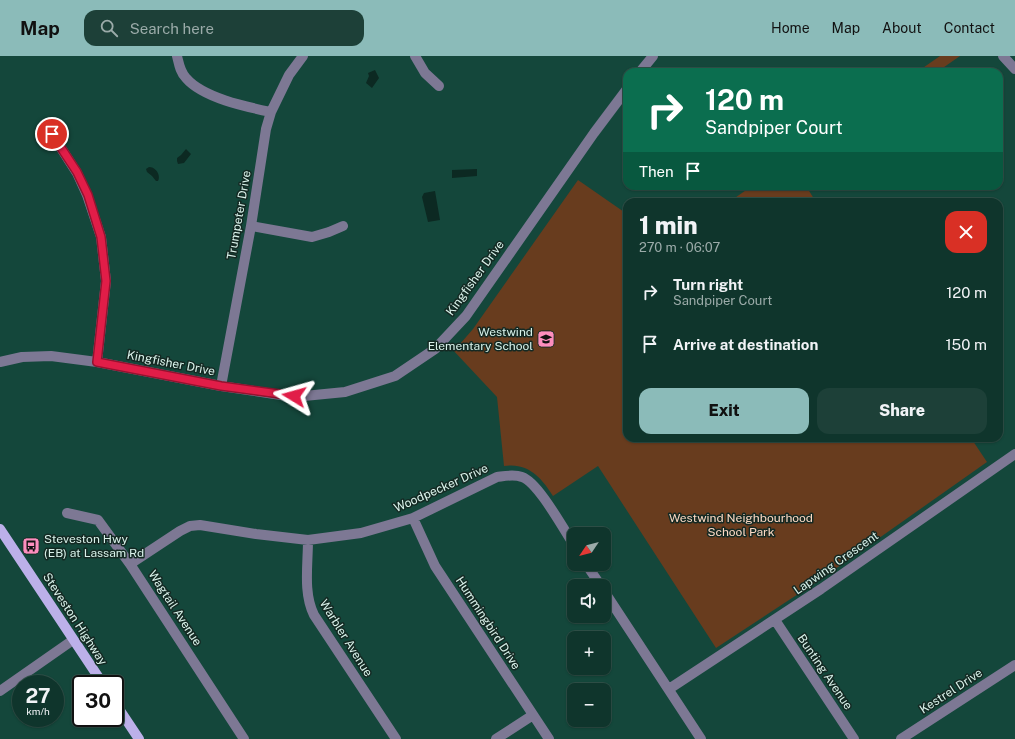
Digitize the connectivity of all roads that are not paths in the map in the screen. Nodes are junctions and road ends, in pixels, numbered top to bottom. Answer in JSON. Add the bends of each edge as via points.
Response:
{"nodes":[{"id":1,"x":177,"y":56,"type":"edge"},
{"id":2,"x":303,"y":56,"type":"edge"},
{"id":3,"x":415,"y":56,"type":"edge"},
{"id":4,"x":653,"y":56,"type":"edge"},
{"id":5,"x":1003,"y":56,"type":"edge"},
{"id":6,"x":643,"y":68,"type":"edge"},
{"id":7,"x":1015,"y":69,"type":"edge"},
{"id":8,"x":439,"y":86,"type":"dead end"},
{"id":9,"x":623,"y":94,"type":"edge"},
{"id":10,"x":271,"y":112,"type":"junction"},
{"id":11,"x":52,"y":134,"type":"dead end"},
{"id":12,"x":251,"y":226,"type":"junction"},
{"id":13,"x":343,"y":226,"type":"dead end"},
{"id":14,"x":0,"y":362,"type":"edge"},
{"id":15,"x":97,"y":362,"type":"junction"},
{"id":16,"x":221,"y":386,"type":"junction"},
{"id":17,"x":1015,"y":454,"type":"edge"},
{"id":18,"x":67,"y":513,"type":"dead end"},
{"id":19,"x":413,"y":518,"type":"junction"},
{"id":20,"x":0,"y":529,"type":"edge"},
{"id":21,"x":567,"y":534,"type":"edge"},
{"id":22,"x":308,"y":540,"type":"junction"},
{"id":23,"x":130,"y":564,"type":"junction"},
{"id":24,"x":611,"y":602,"type":"edge"},
{"id":25,"x":774,"y":620,"type":"junction"},
{"id":26,"x":73,"y":640,"type":"junction"},
{"id":27,"x":1015,"y":665,"type":"edge"},
{"id":28,"x":97,"y":675,"type":"edge"},
{"id":29,"x":669,"y":689,"type":"junction"},
{"id":30,"x":0,"y":691,"type":"edge"},
{"id":31,"x":533,"y":715,"type":"junction"},
{"id":32,"x":124,"y":716,"type":"edge"},
{"id":33,"x":139,"y":739,"type":"edge"},
{"id":34,"x":244,"y":739,"type":"edge"},
{"id":35,"x":396,"y":739,"type":"edge"},
{"id":36,"x":496,"y":739,"type":"edge"},
{"id":37,"x":549,"y":739,"type":"edge"},
{"id":38,"x":701,"y":739,"type":"edge"},
{"id":39,"x":854,"y":739,"type":"edge"},
{"id":40,"x":901,"y":739,"type":"edge"}],
"edges":[{"from":1,"to":10,"type":"street","via":[[180,70],[186,79],[197,87],[225,101]]},
{"from":2,"to":10,"type":"street","name":"Trumpeter Drive","via":[[289,75]]},
{"from":3,"to":8,"type":"street","via":[[425,73]]},
{"from":4,"to":6,"type":"street"},
{"from":5,"to":7,"type":"street"},
{"from":9,"to":16,"type":"street","name":"Kingfisher Drive","via":[[466,316],[435,349],[394,376],[345,392],[294,396]]},
{"from":10,"to":12,"type":"street","name":"Trumpeter Drive"},
{"from":11,"to":15,"type":"street","via":[[77,172],[88,195],[101,237],[106,281]]},
{"from":12,"to":13,"type":"street","via":[[312,237]]},
{"from":12,"to":16,"type":"street","name":"Trumpeter Drive"},
{"from":14,"to":15,"type":"street","name":"Kingfisher Drive","via":[[22,357],[51,356]]},
{"from":15,"to":16,"type":"street","name":"Kingfisher Drive"},
{"from":17,"to":25,"type":"street","name":"Lapwing Crescent"},
{"from":18,"to":23,"type":"street","name":"Wagtail Avenue","via":[[98,520]]},
{"from":19,"to":21,"type":"street","name":"Woodpecker Drive","via":[[497,477],[512,475],[522,477],[537,489]]},
{"from":19,"to":22,"type":"street","name":"Woodpecker Drive","via":[[361,533]]},
{"from":19,"to":31,"type":"street","name":"Hummingbird Drive","via":[[435,566]]},
{"from":20,"to":26,"type":"main road","name":"Steveston Highway"},
{"from":22,"to":23,"type":"street","name":"Woodpecker Drive","via":[[200,525],[190,526]]},
{"from":22,"to":35,"type":"street","name":"Warbler Avenue","via":[[310,606]]},
{"from":23,"to":34,"type":"street","name":"Wagtail Avenue"},
{"from":24,"to":29,"type":"street"},
{"from":25,"to":29,"type":"street","name":"Lapwing Crescent"},
{"from":25,"to":39,"type":"street","name":"Bunting Avenue"},
{"from":26,"to":28,"type":"main road","name":"Steveston Highway"},
{"from":26,"to":30,"type":"street"},
{"from":27,"to":40,"type":"street","name":"Kestrel Drive"},
{"from":29,"to":38,"type":"street"},
{"from":31,"to":36,"type":"street"},
{"from":31,"to":37,"type":"street","name":"Hummingbird Drive"},
{"from":32,"to":33,"type":"main road"}]}
